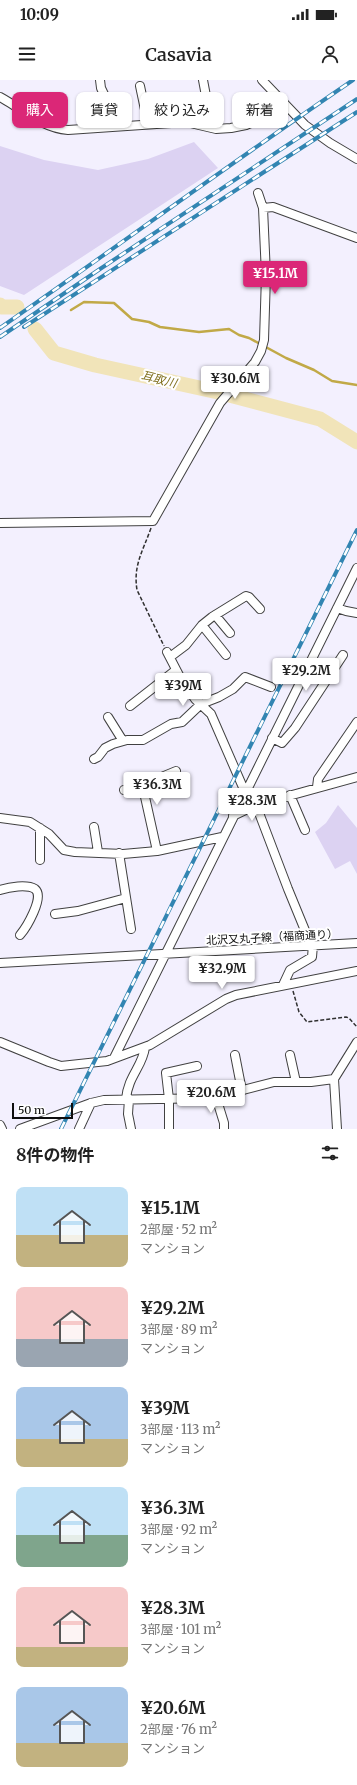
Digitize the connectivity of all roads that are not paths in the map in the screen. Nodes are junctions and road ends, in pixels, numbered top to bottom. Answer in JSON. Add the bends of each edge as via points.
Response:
{"nodes":[{"id":1,"x":100,"y":80,"type":"edge"},
{"id":2,"x":203,"y":80,"type":"edge"},
{"id":3,"x":262,"y":80,"type":"edge"},
{"id":4,"x":140,"y":86,"type":"dead end"},
{"id":5,"x":103,"y":92,"type":"edge"},
{"id":6,"x":141,"y":92,"type":"edge"},
{"id":7,"x":205,"y":92,"type":"edge"},
{"id":8,"x":0,"y":97,"type":"edge"},
{"id":9,"x":100,"y":128,"type":"edge"},
{"id":10,"x":357,"y":159,"type":"edge"},
{"id":11,"x":258,"y":193,"type":"dead end"},
{"id":12,"x":263,"y":208,"type":"junction"},
{"id":13,"x":357,"y":238,"type":"edge"},
{"id":14,"x":0,"y":523,"type":"edge"},
{"id":15,"x":357,"y":568,"type":"edge"},
{"id":16,"x":337,"y":608,"type":"junction"},
{"id":17,"x":260,"y":609,"type":"dead end"},
{"id":18,"x":357,"y":612,"type":"edge"},
{"id":19,"x":215,"y":615,"type":"junction"},
{"id":20,"x":202,"y":625,"type":"junction"},
{"id":21,"x":230,"y":633,"type":"dead end"},
{"id":22,"x":226,"y":655,"type":"dead end"},
{"id":23,"x":343,"y":655,"type":"dead end"},
{"id":24,"x":176,"y":670,"type":"junction"},
{"id":25,"x":271,"y":687,"type":"dead end"},
{"id":26,"x":201,"y":704,"type":"junction"},
{"id":27,"x":130,"y":706,"type":"dead end"},
{"id":28,"x":108,"y":717,"type":"dead end"},
{"id":29,"x":357,"y":722,"type":"edge"},
{"id":30,"x":272,"y":738,"type":"junction"},
{"id":31,"x":123,"y":741,"type":"junction"},
{"id":32,"x":94,"y":759,"type":"dead end"},
{"id":33,"x":176,"y":771,"type":"dead end"},
{"id":34,"x":357,"y":777,"type":"edge"},
{"id":35,"x":316,"y":787,"type":"junction"},
{"id":36,"x":143,"y":788,"type":"junction"},
{"id":37,"x":124,"y":790,"type":"dead end"},
{"id":38,"x":245,"y":792,"type":"junction"},
{"id":39,"x":290,"y":795,"type":"junction"},
{"id":40,"x":256,"y":805,"type":"junction"},
{"id":41,"x":233,"y":816,"type":"junction"},
{"id":42,"x":0,"y":818,"type":"edge"},
{"id":43,"x":94,"y":827,"type":"dead end"},
{"id":44,"x":40,"y":828,"type":"junction"},
{"id":45,"x":305,"y":830,"type":"dead end"},
{"id":46,"x":222,"y":837,"type":"junction"},
{"id":47,"x":157,"y":851,"type":"junction"},
{"id":48,"x":98,"y":852,"type":"junction"},
{"id":49,"x":119,"y":853,"type":"junction"},
{"id":50,"x":40,"y":860,"type":"dead end"},
{"id":51,"x":0,"y":890,"type":"edge"},
{"id":52,"x":126,"y":898,"type":"junction"},
{"id":53,"x":55,"y":914,"type":"dead end"},
{"id":54,"x":131,"y":929,"type":"dead end"},
{"id":55,"x":20,"y":935,"type":"dead end"},
{"id":56,"x":356,"y":941,"type":"edge"},
{"id":57,"x":312,"y":945,"type":"junction"},
{"id":58,"x":165,"y":954,"type":"junction"},
{"id":59,"x":0,"y":963,"type":"edge"},
{"id":60,"x":357,"y":971,"type":"edge"},
{"id":61,"x":287,"y":984,"type":"junction"},
{"id":62,"x":0,"y":1042,"type":"edge"},
{"id":63,"x":357,"y":1042,"type":"edge"},
{"id":64,"x":145,"y":1047,"type":"junction"},
{"id":65,"x":235,"y":1055,"type":"dead end"},
{"id":66,"x":290,"y":1056,"type":"dead end"},
{"id":67,"x":354,"y":1056,"type":"edge"},
{"id":68,"x":114,"y":1058,"type":"junction"},
{"id":69,"x":197,"y":1066,"type":"dead end"},
{"id":70,"x":334,"y":1079,"type":"junction"},
{"id":71,"x":296,"y":1082,"type":"junction"},
{"id":72,"x":242,"y":1091,"type":"junction"},
{"id":73,"x":216,"y":1097,"type":"junction"},
{"id":74,"x":128,"y":1099,"type":"junction"},
{"id":75,"x":169,"y":1099,"type":"junction"},
{"id":76,"x":91,"y":1103,"type":"junction"},
{"id":77,"x":83,"y":1121,"type":"junction"},
{"id":78,"x":0,"y":1125,"type":"edge"},
{"id":79,"x":2,"y":1129,"type":"edge"},
{"id":80,"x":20,"y":1129,"type":"edge"},
{"id":81,"x":79,"y":1129,"type":"edge"},
{"id":82,"x":87,"y":1129,"type":"edge"},
{"id":83,"x":131,"y":1129,"type":"edge"},
{"id":84,"x":170,"y":1129,"type":"edge"},
{"id":85,"x":224,"y":1129,"type":"edge"},
{"id":86,"x":337,"y":1129,"type":"edge"}],
"edges":[{"from":1,"to":5,"type":"street"},
{"from":2,"to":7,"type":"street"},
{"from":3,"to":10,"type":"street","via":[[305,125]]},
{"from":4,"to":6,"type":"street"},
{"from":8,"to":9,"type":"street","via":[[56,129]]},
{"from":11,"to":12,"type":"street"},
{"from":12,"to":13,"type":"street","via":[[273,207]]},
{"from":12,"to":14,"type":"street","via":[[266,275],[264,340],[255,362],[220,403],[153,521]]},
{"from":15,"to":16,"type":"street"},
{"from":16,"to":18,"type":"street"},
{"from":16,"to":30,"type":"street"},
{"from":17,"to":19,"type":"street","via":[[246,596]]},
{"from":19,"to":20,"type":"street"},
{"from":19,"to":21,"type":"street"},
{"from":20,"to":22,"type":"street"},
{"from":20,"to":24,"type":"street","via":[[186,645],[169,654]]},
{"from":23,"to":30,"type":"street","via":[[295,728],[282,743]]},
{"from":24,"to":26,"type":"street"},
{"from":24,"to":27,"type":"street"},
{"from":25,"to":26,"type":"street","via":[[245,677],[233,689]]},
{"from":26,"to":31,"type":"street","via":[[182,722],[171,724],[143,740]]},
{"from":26,"to":38,"type":"street","via":[[211,714]]},
{"from":28,"to":31,"type":"street"},
{"from":29,"to":35,"type":"street","via":[[318,779]]},
{"from":30,"to":38,"type":"street"},
{"from":31,"to":32,"type":"street","via":[[105,748]]},
{"from":33,"to":36,"type":"street","via":[[147,783]]},
{"from":34,"to":35,"type":"street"},
{"from":35,"to":39,"type":"street"},
{"from":36,"to":37,"type":"street"},
{"from":36,"to":47,"type":"street"},
{"from":38,"to":40,"type":"street"},
{"from":38,"to":41,"type":"street"},
{"from":39,"to":40,"type":"street"},
{"from":39,"to":45,"type":"street"},
{"from":40,"to":41,"type":"street"},
{"from":40,"to":57,"type":"street"},
{"from":41,"to":46,"type":"street"},
{"from":42,"to":44,"type":"street","via":[[30,822]]},
{"from":43,"to":48,"type":"street"},
{"from":44,"to":48,"type":"street","via":[[64,850]]},
{"from":44,"to":50,"type":"street"},
{"from":46,"to":47,"type":"street"},
{"from":46,"to":58,"type":"street"},
{"from":47,"to":49,"type":"street"},
{"from":48,"to":49,"type":"street"},
{"from":49,"to":52,"type":"street"},
{"from":51,"to":55,"type":"street","via":[[28,887],[37,892],[38,897],[29,924]]},
{"from":52,"to":53,"type":"street","via":[[78,911]]},
{"from":52,"to":54,"type":"street"},
{"from":56,"to":57,"type":"street","name":"北沢又丸子線（福商通り）"},
{"from":57,"to":58,"type":"street","name":"北沢又丸子線（福商通り）"},
{"from":57,"to":61,"type":"street","via":[[312,957],[290,970]]},
{"from":58,"to":59,"type":"street","name":"北沢又丸子線（福商通り）"},
{"from":58,"to":68,"type":"street"},
{"from":60,"to":61,"type":"street"},
{"from":61,"to":64,"type":"street","via":[[226,999]]},
{"from":62,"to":68,"type":"street","via":[[61,1066]]},
{"from":63,"to":67,"type":"street"},
{"from":64,"to":68,"type":"street"},
{"from":64,"to":74,"type":"street","via":[[144,1056],[128,1084]]},
{"from":65,"to":72,"type":"street"},
{"from":66,"to":71,"type":"street"},
{"from":67,"to":70,"type":"street"},
{"from":69,"to":75,"type":"street","via":[[166,1073]]},
{"from":70,"to":71,"type":"street"},
{"from":70,"to":86,"type":"street"},
{"from":71,"to":72,"type":"street","via":[[274,1082]]},
{"from":72,"to":73,"type":"street"},
{"from":73,"to":75,"type":"street"},
{"from":73,"to":85,"type":"street"},
{"from":74,"to":75,"type":"street"},
{"from":74,"to":76,"type":"street"},
{"from":74,"to":83,"type":"street"},
{"from":75,"to":84,"type":"street"},
{"from":76,"to":77,"type":"street"},
{"from":76,"to":80,"type":"street"},
{"from":77,"to":81,"type":"street"},
{"from":77,"to":82,"type":"street"},
{"from":78,"to":79,"type":"street"}]}
